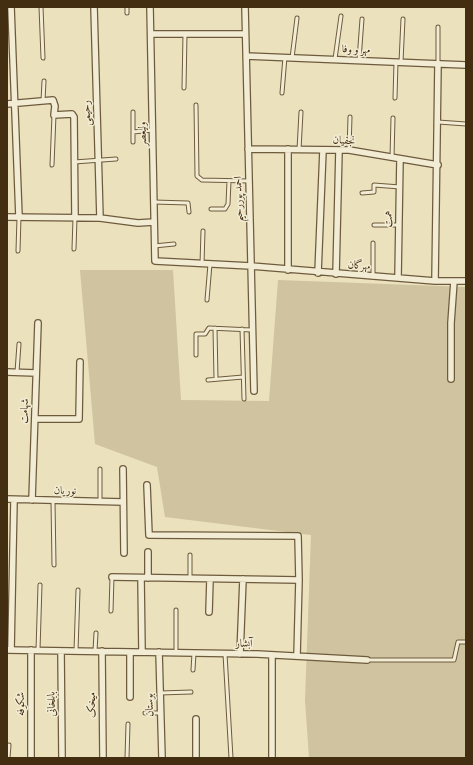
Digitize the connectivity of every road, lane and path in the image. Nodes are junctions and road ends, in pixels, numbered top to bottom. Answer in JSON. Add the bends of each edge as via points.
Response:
{"nodes":[{"id":1,"x":11,"y":7,"type":"edge"},
{"id":2,"x":41,"y":7,"type":"edge"},
{"id":3,"x":94,"y":7,"type":"edge"},
{"id":4,"x":127,"y":7,"type":"edge"},
{"id":5,"x":150,"y":7,"type":"edge"},
{"id":6,"x":245,"y":7,"type":"edge"},
{"id":7,"x":127,"y":13,"type":"dead end"},
{"id":8,"x":341,"y":16,"type":"dead end"},
{"id":9,"x":297,"y":18,"type":"dead end"},
{"id":10,"x":362,"y":19,"type":"dead end"},
{"id":11,"x":403,"y":19,"type":"dead end"},
{"id":12,"x":438,"y":27,"type":"dead end"},
{"id":13,"x":151,"y":34,"type":"junction"},
{"id":14,"x":185,"y":34,"type":"junction"},
{"id":15,"x":245,"y":34,"type":"junction"},
{"id":16,"x":246,"y":56,"type":"junction"},
{"id":17,"x":285,"y":57,"type":"junction"},
{"id":18,"x":43,"y":58,"type":"dead end"},
{"id":19,"x":292,"y":58,"type":"junction"},
{"id":20,"x":335,"y":59,"type":"junction"},
{"id":21,"x":359,"y":60,"type":"junction"},
{"id":22,"x":399,"y":62,"type":"junction"},
{"id":23,"x":438,"y":64,"type":"junction"},
{"id":24,"x":466,"y":65,"type":"edge"},
{"id":25,"x":44,"y":81,"type":"dead end"},
{"id":26,"x":184,"y":88,"type":"dead end"},
{"id":27,"x":282,"y":93,"type":"dead end"},
{"id":28,"x":395,"y":98,"type":"dead end"},
{"id":29,"x":43,"y":101,"type":"junction"},
{"id":30,"x":7,"y":104,"type":"edge"},
{"id":31,"x":14,"y":104,"type":"junction"},
{"id":32,"x":196,"y":105,"type":"dead end"},
{"id":33,"x":132,"y":112,"type":"dead end"},
{"id":34,"x":301,"y":112,"type":"dead end"},
{"id":35,"x":54,"y":115,"type":"junction"},
{"id":36,"x":350,"y":117,"type":"dead end"},
{"id":37,"x":394,"y":118,"type":"dead end"},
{"id":38,"x":438,"y":122,"type":"junction"},
{"id":39,"x":466,"y":124,"type":"edge"},
{"id":40,"x":152,"y":130,"type":"junction"},
{"id":41,"x":133,"y":132,"type":"junction"},
{"id":42,"x":133,"y":142,"type":"dead end"},
{"id":43,"x":248,"y":149,"type":"junction"},
{"id":44,"x":288,"y":149,"type":"junction"},
{"id":45,"x":299,"y":150,"type":"junction"},
{"id":46,"x":323,"y":150,"type":"junction"},
{"id":47,"x":339,"y":150,"type":"junction"},
{"id":48,"x":349,"y":150,"type":"junction"},
{"id":49,"x":392,"y":158,"type":"junction"},
{"id":50,"x":116,"y":159,"type":"dead end"},
{"id":51,"x":400,"y":159,"type":"junction"},
{"id":52,"x":98,"y":161,"type":"junction"},
{"id":53,"x":74,"y":162,"type":"junction"},
{"id":54,"x":438,"y":164,"type":"junction"},
{"id":55,"x":52,"y":165,"type":"dead end"},
{"id":56,"x":229,"y":181,"type":"junction"},
{"id":57,"x":249,"y":181,"type":"junction"},
{"id":58,"x":400,"y":187,"type":"junction"},
{"id":59,"x":362,"y":193,"type":"dead end"},
{"id":60,"x":154,"y":202,"type":"junction"},
{"id":61,"x":211,"y":209,"type":"dead end"},
{"id":62,"x":189,"y":212,"type":"dead end"},
{"id":63,"x":7,"y":217,"type":"edge"},
{"id":64,"x":19,"y":217,"type":"junction"},
{"id":65,"x":75,"y":218,"type":"junction"},
{"id":66,"x":100,"y":218,"type":"junction"},
{"id":67,"x":154,"y":222,"type":"junction"},
{"id":68,"x":374,"y":225,"type":"dead end"},
{"id":69,"x":399,"y":225,"type":"junction"},
{"id":70,"x":203,"y":231,"type":"dead end"},
{"id":71,"x":373,"y":243,"type":"dead end"},
{"id":72,"x":174,"y":244,"type":"dead end"},
{"id":73,"x":154,"y":246,"type":"junction"},
{"id":74,"x":74,"y":249,"type":"dead end"},
{"id":75,"x":18,"y":250,"type":"dead end"},
{"id":76,"x":154,"y":261,"type":"joint"},
{"id":77,"x":202,"y":264,"type":"junction"},
{"id":78,"x":210,"y":264,"type":"junction"},
{"id":79,"x":251,"y":266,"type":"junction"},
{"id":80,"x":288,"y":270,"type":"junction"},
{"id":81,"x":318,"y":273,"type":"junction"},
{"id":82,"x":336,"y":274,"type":"junction"},
{"id":83,"x":373,"y":277,"type":"junction"},
{"id":84,"x":398,"y":278,"type":"junction"},
{"id":85,"x":435,"y":281,"type":"junction"},
{"id":86,"x":454,"y":281,"type":"junction"},
{"id":87,"x":466,"y":281,"type":"edge"},
{"id":88,"x":207,"y":300,"type":"dead end"},
{"id":89,"x":38,"y":323,"type":"dead end"},
{"id":90,"x":215,"y":328,"type":"junction"},
{"id":91,"x":242,"y":329,"type":"junction"},
{"id":92,"x":252,"y":330,"type":"junction"},
{"id":93,"x":19,"y":344,"type":"dead end"},
{"id":94,"x":196,"y":355,"type":"dead end"},
{"id":95,"x":80,"y":362,"type":"dead end"},
{"id":96,"x":7,"y":372,"type":"edge"},
{"id":97,"x":17,"y":372,"type":"junction"},
{"id":98,"x":36,"y":373,"type":"junction"},
{"id":99,"x":243,"y":377,"type":"junction"},
{"id":100,"x":216,"y":379,"type":"junction"},
{"id":101,"x":451,"y":379,"type":"dead end"},
{"id":102,"x":208,"y":380,"type":"dead end"},
{"id":103,"x":254,"y":391,"type":"dead end"},
{"id":104,"x":244,"y":399,"type":"dead end"},
{"id":105,"x":35,"y":418,"type":"junction"},
{"id":106,"x":100,"y":469,"type":"dead end"},
{"id":107,"x":122,"y":469,"type":"dead end"},
{"id":108,"x":147,"y":485,"type":"dead end"},
{"id":109,"x":7,"y":499,"type":"edge"},
{"id":110,"x":14,"y":500,"type":"junction"},
{"id":111,"x":32,"y":500,"type":"junction"},
{"id":112,"x":53,"y":501,"type":"junction"},
{"id":113,"x":100,"y":502,"type":"junction"},
{"id":114,"x":123,"y":502,"type":"junction"},
{"id":115,"x":148,"y":552,"type":"dead end"},
{"id":116,"x":124,"y":553,"type":"dead end"},
{"id":117,"x":190,"y":555,"type":"dead end"},
{"id":118,"x":54,"y":565,"type":"dead end"},
{"id":119,"x":112,"y":577,"type":"joint"},
{"id":120,"x":142,"y":578,"type":"junction"},
{"id":121,"x":148,"y":578,"type":"junction"},
{"id":122,"x":190,"y":579,"type":"junction"},
{"id":123,"x":210,"y":579,"type":"junction"},
{"id":124,"x":243,"y":579,"type":"junction"},
{"id":125,"x":299,"y":580,"type":"junction"},
{"id":126,"x":40,"y":585,"type":"dead end"},
{"id":127,"x":78,"y":590,"type":"dead end"},
{"id":128,"x":176,"y":610,"type":"dead end"},
{"id":129,"x":111,"y":611,"type":"dead end"},
{"id":130,"x":209,"y":612,"type":"dead end"},
{"id":131,"x":96,"y":633,"type":"dead end"},
{"id":132,"x":466,"y":642,"type":"edge"},
{"id":133,"x":9,"y":650,"type":"edge"},
{"id":134,"x":31,"y":650,"type":"junction"},
{"id":135,"x":38,"y":650,"type":"junction"},
{"id":136,"x":61,"y":650,"type":"junction"},
{"id":137,"x":76,"y":651,"type":"junction"},
{"id":138,"x":95,"y":651,"type":"junction"},
{"id":139,"x":102,"y":651,"type":"junction"},
{"id":140,"x":130,"y":652,"type":"junction"},
{"id":141,"x":142,"y":652,"type":"junction"},
{"id":142,"x":159,"y":652,"type":"junction"},
{"id":143,"x":176,"y":652,"type":"junction"},
{"id":144,"x":194,"y":653,"type":"junction"},
{"id":145,"x":225,"y":653,"type":"junction"},
{"id":146,"x":240,"y":654,"type":"junction"},
{"id":147,"x":272,"y":655,"type":"junction"},
{"id":148,"x":297,"y":656,"type":"junction"},
{"id":149,"x":367,"y":660,"type":"joint"},
{"id":150,"x":193,"y":670,"type":"dead end"},
{"id":151,"x":191,"y":692,"type":"dead end"},
{"id":152,"x":160,"y":693,"type":"junction"},
{"id":153,"x":130,"y":697,"type":"dead end"},
{"id":154,"x":145,"y":713,"type":"dead end"},
{"id":155,"x":160,"y":713,"type":"junction"},
{"id":156,"x":196,"y":719,"type":"dead end"},
{"id":157,"x":128,"y":724,"type":"dead end"},
{"id":158,"x":9,"y":745,"type":"dead end"},
{"id":159,"x":8,"y":758,"type":"edge"},
{"id":160,"x":31,"y":758,"type":"edge"},
{"id":161,"x":62,"y":758,"type":"edge"},
{"id":162,"x":103,"y":758,"type":"edge"},
{"id":163,"x":126,"y":758,"type":"edge"},
{"id":164,"x":162,"y":758,"type":"edge"},
{"id":165,"x":196,"y":758,"type":"edge"},
{"id":166,"x":231,"y":758,"type":"edge"},
{"id":167,"x":272,"y":758,"type":"edge"}],
"edges":[{"from":1,"to":31,"type":"street"},
{"from":2,"to":18,"type":"lane"},
{"from":3,"to":52,"type":"street","name":"رحیمی"},
{"from":4,"to":7,"type":"lane"},
{"from":5,"to":13,"type":"street","name":"ولیعصر"},
{"from":6,"to":15,"type":"street","name":"احمد پوررحیم"},
{"from":8,"to":20,"type":"lane"},
{"from":9,"to":19,"type":"lane"},
{"from":10,"to":21,"type":"lane"},
{"from":11,"to":22,"type":"lane"},
{"from":12,"to":23,"type":"lane"},
{"from":13,"to":14,"type":"street"},
{"from":13,"to":40,"type":"street","name":"ولیعصر"},
{"from":14,"to":15,"type":"street"},
{"from":14,"to":26,"type":"lane"},
{"from":15,"to":16,"type":"street","name":"احمد پوررحیم"},
{"from":16,"to":17,"type":"street","name":"مهر و وفا"},
{"from":16,"to":43,"type":"street","name":"احمد پوررحیم"},
{"from":17,"to":19,"type":"street","name":"مهر و وفا"},
{"from":17,"to":27,"type":"lane"},
{"from":19,"to":20,"type":"street","name":"مهر و وفا"},
{"from":20,"to":21,"type":"street","name":"مهر و وفا"},
{"from":21,"to":22,"type":"street","name":"مهر و وفا"},
{"from":22,"to":23,"type":"street","name":"مهر و وفا"},
{"from":22,"to":28,"type":"lane"},
{"from":23,"to":24,"type":"street","name":"مهر و وفا"},
{"from":23,"to":38,"type":"street"},
{"from":25,"to":29,"type":"lane"},
{"from":29,"to":31,"type":"street"},
{"from":29,"to":35,"type":"street","via":[[53,100]]},
{"from":30,"to":31,"type":"street"},
{"from":31,"to":64,"type":"street"},
{"from":32,"to":56,"type":"lane","via":[[197,176],[202,180]]},
{"from":33,"to":41,"type":"lane"},
{"from":34,"to":45,"type":"lane"},
{"from":35,"to":53,"type":"street","via":[[72,114],[74,117]]},
{"from":35,"to":55,"type":"lane"},
{"from":36,"to":48,"type":"lane"},
{"from":37,"to":49,"type":"lane"},
{"from":38,"to":39,"type":"lane"},
{"from":38,"to":54,"type":"street"},
{"from":40,"to":41,"type":"lane"},
{"from":40,"to":60,"type":"street","name":"ولیعصر"},
{"from":41,"to":42,"type":"lane"},
{"from":43,"to":44,"type":"street","name":"نجفیان"},
{"from":43,"to":57,"type":"street","name":"احمد پوررحیم"},
{"from":44,"to":45,"type":"street","name":"نجفیان"},
{"from":44,"to":80,"type":"street"},
{"from":45,"to":46,"type":"street","name":"نجفیان"},
{"from":46,"to":47,"type":"street","name":"نجفیان"},
{"from":46,"to":81,"type":"street"},
{"from":47,"to":48,"type":"street","name":"نجفیان"},
{"from":47,"to":82,"type":"street"},
{"from":48,"to":49,"type":"street","name":"نجفیان"},
{"from":49,"to":51,"type":"street","name":"نجفیان"},
{"from":50,"to":52,"type":"lane"},
{"from":51,"to":54,"type":"street","name":"نجفیان"},
{"from":51,"to":58,"type":"street","name":"همت"},
{"from":52,"to":53,"type":"lane"},
{"from":52,"to":66,"type":"street","name":"رحیمی"},
{"from":53,"to":65,"type":"street"},
{"from":54,"to":85,"type":"street"},
{"from":56,"to":57,"type":"lane"},
{"from":56,"to":61,"type":"lane","via":[[228,204],[225,209]]},
{"from":57,"to":79,"type":"street","name":"احمد پوررحیم"},
{"from":58,"to":59,"type":"lane","via":[[374,185],[374,192]]},
{"from":58,"to":69,"type":"street","name":"همت"},
{"from":60,"to":62,"type":"lane","via":[[188,203]]},
{"from":60,"to":67,"type":"street","name":"ولیعصر"},
{"from":63,"to":64,"type":"street"},
{"from":64,"to":65,"type":"street"},
{"from":64,"to":75,"type":"lane"},
{"from":65,"to":66,"type":"street"},
{"from":65,"to":74,"type":"lane"},
{"from":66,"to":67,"type":"street","via":[[138,223]]},
{"from":67,"to":73,"type":"street","name":"ولیعصر"},
{"from":68,"to":69,"type":"lane"},
{"from":69,"to":84,"type":"street","name":"همت"},
{"from":70,"to":77,"type":"lane"},
{"from":71,"to":83,"type":"lane"},
{"from":72,"to":73,"type":"lane"},
{"from":73,"to":76,"type":"street","name":"ولیعصر"},
{"from":76,"to":77,"type":"street","name":"مهرگان"},
{"from":77,"to":78,"type":"street","name":"مهرگان"},
{"from":78,"to":79,"type":"street","name":"مهرگان"},
{"from":78,"to":88,"type":"lane"},
{"from":79,"to":80,"type":"street","name":"مهرگان"},
{"from":79,"to":92,"type":"street","name":"احمد پوررحیم"},
{"from":80,"to":81,"type":"street","name":"مهرگان"},
{"from":81,"to":82,"type":"street","name":"مهرگان"},
{"from":82,"to":83,"type":"street","name":"مهرگان"},
{"from":83,"to":84,"type":"street","name":"مهرگان"},
{"from":84,"to":85,"type":"street","name":"مهرگان"},
{"from":85,"to":86,"type":"street","name":"مهرگان"},
{"from":86,"to":87,"type":"street","name":"مهرگان"},
{"from":86,"to":101,"type":"street"},
{"from":89,"to":98,"type":"street","name":"شهامت"},
{"from":90,"to":91,"type":"lane"},
{"from":90,"to":94,"type":"lane","via":[[209,328],[204,334],[196,334]]},
{"from":90,"to":100,"type":"lane"},
{"from":91,"to":92,"type":"lane"},
{"from":91,"to":99,"type":"lane"},
{"from":92,"to":103,"type":"street","name":"احمد پوررحیم"},
{"from":93,"to":97,"type":"lane"},
{"from":95,"to":105,"type":"street","via":[[78,419]]},
{"from":96,"to":97,"type":"street"},
{"from":97,"to":98,"type":"street"},
{"from":98,"to":105,"type":"street","name":"شهامت"},
{"from":99,"to":100,"type":"lane"},
{"from":99,"to":104,"type":"lane"},
{"from":100,"to":102,"type":"lane"},
{"from":105,"to":111,"type":"street","name":"شهامت"},
{"from":106,"to":113,"type":"lane"},
{"from":107,"to":114,"type":"street"},
{"from":108,"to":125,"type":"street","via":[[149,535],[298,536]]},
{"from":109,"to":110,"type":"street","name":"نوریان"},
{"from":110,"to":111,"type":"street","name":"نوریان"},
{"from":110,"to":133,"type":"street"},
{"from":111,"to":112,"type":"street","name":"نوریان"},
{"from":112,"to":113,"type":"street","name":"نوریان"},
{"from":112,"to":118,"type":"lane"},
{"from":113,"to":114,"type":"street","name":"نوریان"},
{"from":114,"to":116,"type":"street"},
{"from":115,"to":121,"type":"street"},
{"from":117,"to":122,"type":"lane"},
{"from":119,"to":120,"type":"street"},
{"from":119,"to":129,"type":"lane"},
{"from":120,"to":121,"type":"street"},
{"from":120,"to":141,"type":"street"},
{"from":121,"to":122,"type":"street"},
{"from":122,"to":123,"type":"street"},
{"from":123,"to":124,"type":"street"},
{"from":123,"to":130,"type":"street"},
{"from":124,"to":125,"type":"street"},
{"from":124,"to":146,"type":"street"},
{"from":125,"to":148,"type":"street"},
{"from":126,"to":135,"type":"lane"},
{"from":127,"to":137,"type":"lane"},
{"from":128,"to":143,"type":"lane"},
{"from":131,"to":138,"type":"lane"},
{"from":132,"to":149,"type":"lane","name":"آبشار","via":[[458,642],[454,660]]},
{"from":133,"to":134,"type":"street","name":"آبشار"},
{"from":134,"to":135,"type":"street","name":"آبشار"},
{"from":134,"to":160,"type":"street","name":"شکوفه"},
{"from":135,"to":136,"type":"street","name":"آبشار"},
{"from":136,"to":137,"type":"street","name":"آبشار"},
{"from":136,"to":161,"type":"street","name":"بابلخانی"},
{"from":137,"to":138,"type":"street","name":"آبشار"},
{"from":138,"to":139,"type":"street","name":"آبشار"},
{"from":139,"to":140,"type":"street","name":"آبشار"},
{"from":139,"to":162,"type":"street","name":"میخک"},
{"from":140,"to":141,"type":"street","name":"آبشار"},
{"from":140,"to":153,"type":"street"},
{"from":141,"to":142,"type":"street","name":"آبشار"},
{"from":142,"to":143,"type":"street","name":"آبشار"},
{"from":142,"to":152,"type":"street","name":"بوستان"},
{"from":143,"to":144,"type":"street","name":"آبشار"},
{"from":144,"to":145,"type":"street","name":"آبشار"},
{"from":144,"to":150,"type":"lane"},
{"from":145,"to":146,"type":"street","name":"آبشار"},
{"from":145,"to":166,"type":"lane"},
{"from":146,"to":147,"type":"street","name":"آبشار"},
{"from":147,"to":148,"type":"street","name":"آبشار"},
{"from":147,"to":167,"type":"street"},
{"from":148,"to":149,"type":"street","name":"آبشار"},
{"from":151,"to":152,"type":"lane"},
{"from":152,"to":155,"type":"street","name":"بوستان"},
{"from":154,"to":155,"type":"lane"},
{"from":155,"to":164,"type":"street","name":"بوستان"},
{"from":156,"to":165,"type":"street"},
{"from":157,"to":163,"type":"lane"},
{"from":158,"to":159,"type":"lane"}]}
